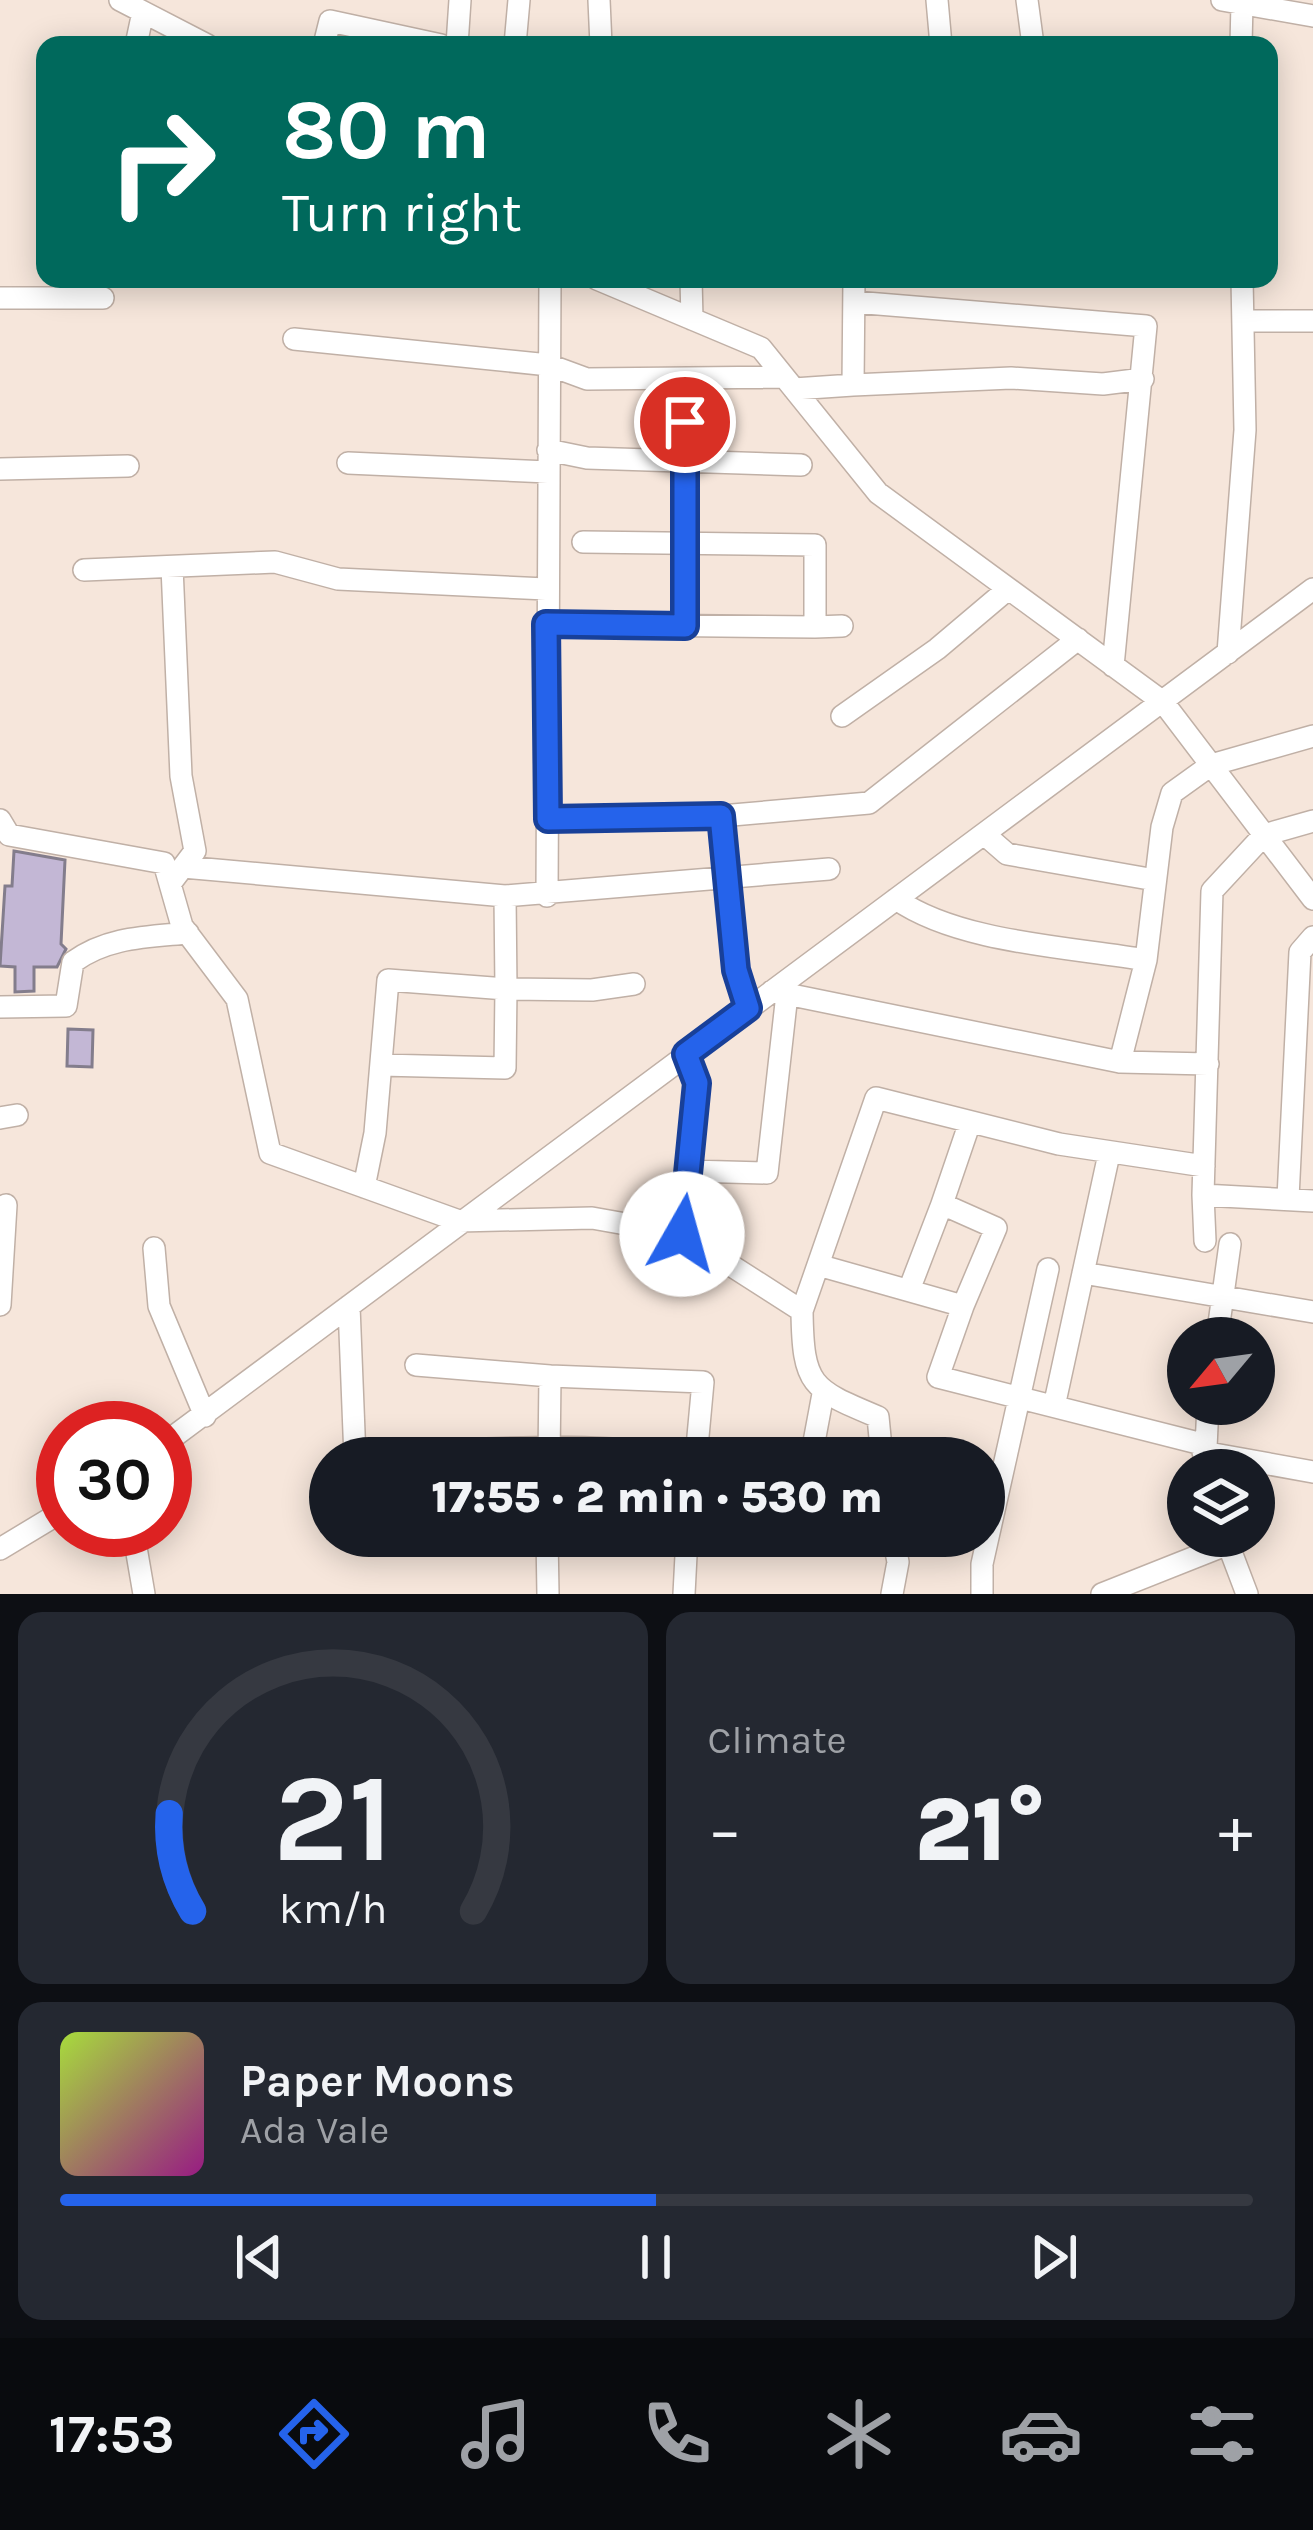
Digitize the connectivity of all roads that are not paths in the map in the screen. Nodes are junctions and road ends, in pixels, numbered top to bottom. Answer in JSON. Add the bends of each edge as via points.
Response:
{"nodes":[{"id":1,"x":120,"y":0,"type":"edge"},
{"id":2,"x":460,"y":0,"type":"edge"},
{"id":3,"x":519,"y":0,"type":"edge"},
{"id":4,"x":599,"y":0,"type":"edge"},
{"id":5,"x":937,"y":0,"type":"edge"},
{"id":6,"x":1027,"y":0,"type":"edge"},
{"id":7,"x":1232,"y":1,"type":"edge"},
{"id":8,"x":331,"y":10,"type":"edge"},
{"id":9,"x":158,"y":11,"type":"edge"},
{"id":10,"x":1313,"y":14,"type":"edge"},
{"id":11,"x":194,"y":36,"type":"edge"},
{"id":12,"x":413,"y":36,"type":"edge"},
{"id":13,"x":458,"y":36,"type":"edge"},
{"id":14,"x":516,"y":36,"type":"edge"},
{"id":15,"x":601,"y":36,"type":"edge"},
{"id":16,"x":939,"y":36,"type":"edge"},
{"id":17,"x":1032,"y":36,"type":"edge"},
{"id":18,"x":1239,"y":36,"type":"edge"},
{"id":19,"x":550,"y":288,"type":"edge"},
{"id":20,"x":618,"y":288,"type":"edge"},
{"id":21,"x":691,"y":288,"type":"edge"},
{"id":22,"x":1242,"y":288,"type":"edge"},
{"id":23,"x":854,"y":291,"type":"edge"},
{"id":24,"x":0,"y":298,"type":"edge"},
{"id":25,"x":103,"y":298,"type":"dead end"},
{"id":26,"x":692,"y":319,"type":"junction"},
{"id":27,"x":1243,"y":321,"type":"junction"},
{"id":28,"x":1313,"y":321,"type":"edge"},
{"id":29,"x":294,"y":339,"type":"dead end"},
{"id":30,"x":549,"y":365,"type":"junction"},
{"id":31,"x":1143,"y":380,"type":"junction"},
{"id":32,"x":686,"y":381,"type":"junction"},
{"id":33,"x":789,"y":383,"type":"junction"},
{"id":34,"x":853,"y":385,"type":"junction"},
{"id":35,"x":548,"y":461,"type":"junction"},
{"id":36,"x":684,"y":462,"type":"junction"},
{"id":37,"x":348,"y":464,"type":"dead end"},
{"id":38,"x":801,"y":465,"type":"dead end"},
{"id":39,"x":128,"y":466,"type":"dead end"},
{"id":40,"x":0,"y":469,"type":"edge"},
{"id":41,"x":583,"y":542,"type":"dead end"},
{"id":42,"x":685,"y":544,"type":"junction"},
{"id":43,"x":172,"y":567,"type":"junction"},
{"id":44,"x":84,"y":570,"type":"dead end"},
{"id":45,"x":546,"y":589,"type":"junction"},
{"id":46,"x":1009,"y":589,"type":"junction"},
{"id":47,"x":1313,"y":589,"type":"edge"},
{"id":48,"x":546,"y":624,"type":"junction"},
{"id":49,"x":685,"y":626,"type":"junction"},
{"id":50,"x":815,"y":626,"type":"junction"},
{"id":51,"x":842,"y":626,"type":"dead end"},
{"id":52,"x":1078,"y":640,"type":"junction"},
{"id":53,"x":1228,"y":653,"type":"junction"},
{"id":54,"x":1113,"y":665,"type":"junction"},
{"id":55,"x":1163,"y":702,"type":"junction"},
{"id":56,"x":842,"y":716,"type":"dead end"},
{"id":57,"x":1313,"y":736,"type":"edge"},
{"id":58,"x":1210,"y":765,"type":"junction"},
{"id":59,"x":721,"y":816,"type":"junction"},
{"id":60,"x":548,"y":819,"type":"junction"},
{"id":61,"x":0,"y":820,"type":"edge"},
{"id":62,"x":1313,"y":821,"type":"edge"},
{"id":63,"x":984,"y":834,"type":"junction"},
{"id":64,"x":1264,"y":835,"type":"junction"},
{"id":65,"x":829,"y":869,"type":"dead end"},
{"id":66,"x":177,"y":875,"type":"junction"},
{"id":67,"x":727,"y":879,"type":"junction"},
{"id":68,"x":1155,"y":880,"type":"junction"},
{"id":69,"x":505,"y":896,"type":"junction"},
{"id":70,"x":547,"y":896,"type":"junction"},
{"id":71,"x":1313,"y":898,"type":"edge"},
{"id":72,"x":896,"y":899,"type":"junction"},
{"id":73,"x":188,"y":933,"type":"junction"},
{"id":74,"x":1313,"y":938,"type":"edge"},
{"id":75,"x":1146,"y":960,"type":"junction"},
{"id":76,"x":634,"y":984,"type":"dead end"},
{"id":77,"x":506,"y":989,"type":"junction"},
{"id":78,"x":779,"y":993,"type":"junction"},
{"id":79,"x":0,"y":1007,"type":"edge"},
{"id":80,"x":748,"y":1008,"type":"junction"},
{"id":81,"x":686,"y":1054,"type":"junction"},
{"id":82,"x":1120,"y":1062,"type":"junction"},
{"id":83,"x":1208,"y":1064,"type":"junction"},
{"id":84,"x":381,"y":1065,"type":"junction"},
{"id":85,"x":970,"y":1122,"type":"junction"},
{"id":86,"x":1109,"y":1154,"type":"junction"},
{"id":87,"x":1204,"y":1166,"type":"junction"},
{"id":88,"x":690,"y":1172,"type":"junction"},
{"id":89,"x":364,"y":1187,"type":"junction"},
{"id":90,"x":1203,"y":1195,"type":"junction"},
{"id":91,"x":1288,"y":1198,"type":"junction"},
{"id":92,"x":1313,"y":1201,"type":"edge"},
{"id":93,"x":6,"y":1204,"type":"dead end"},
{"id":94,"x":942,"y":1204,"type":"junction"},
{"id":95,"x":459,"y":1221,"type":"junction"},
{"id":96,"x":682,"y":1234,"type":"junction"},
{"id":97,"x":1205,"y":1240,"type":"dead end"},
{"id":98,"x":1230,"y":1244,"type":"dead end"},
{"id":99,"x":154,"y":1248,"type":"dead end"},
{"id":100,"x":818,"y":1265,"type":"junction"},
{"id":101,"x":1048,"y":1269,"type":"dead end"},
{"id":102,"x":1083,"y":1274,"type":"junction"},
{"id":103,"x":909,"y":1290,"type":"junction"},
{"id":104,"x":1222,"y":1298,"type":"junction"},
{"id":105,"x":0,"y":1305,"type":"edge"},
{"id":106,"x":349,"y":1306,"type":"junction"},
{"id":107,"x":963,"y":1306,"type":"junction"},
{"id":108,"x":802,"y":1311,"type":"junction"},
{"id":109,"x":1313,"y":1312,"type":"edge"},
{"id":110,"x":1219,"y":1317,"type":"edge"},
{"id":111,"x":416,"y":1365,"type":"dead end"},
{"id":112,"x":550,"y":1376,"type":"junction"},
{"id":113,"x":823,"y":1394,"type":"junction"},
{"id":114,"x":1016,"y":1396,"type":"junction"},
{"id":115,"x":1055,"y":1402,"type":"junction"},
{"id":116,"x":205,"y":1415,"type":"junction"},
{"id":117,"x":192,"y":1424,"type":"edge"},
{"id":118,"x":354,"y":1437,"type":"edge"},
{"id":119,"x":549,"y":1437,"type":"edge"},
{"id":120,"x":696,"y":1437,"type":"edge"},
{"id":121,"x":816,"y":1437,"type":"edge"},
{"id":122,"x":880,"y":1437,"type":"edge"},
{"id":123,"x":1185,"y":1449,"type":"edge"},
{"id":124,"x":1275,"y":1466,"type":"edge"},
{"id":125,"x":1313,"y":1472,"type":"edge"},
{"id":126,"x":36,"y":1527,"type":"edge"},
{"id":127,"x":0,"y":1549,"type":"edge"},
{"id":128,"x":138,"y":1557,"type":"edge"},
{"id":129,"x":548,"y":1557,"type":"edge"},
{"id":130,"x":686,"y":1557,"type":"edge"},
{"id":131,"x":897,"y":1557,"type":"edge"},
{"id":132,"x":1187,"y":1557,"type":"edge"},
{"id":133,"x":1233,"y":1557,"type":"edge"},
{"id":134,"x":144,"y":1594,"type":"edge"},
{"id":135,"x":548,"y":1594,"type":"edge"},
{"id":136,"x":685,"y":1594,"type":"edge"},
{"id":137,"x":892,"y":1594,"type":"edge"},
{"id":138,"x":982,"y":1594,"type":"edge"},
{"id":139,"x":1102,"y":1594,"type":"edge"},
{"id":140,"x":1247,"y":1594,"type":"edge"}],
"edges":[{"from":1,"to":9,"type":"street"},
{"from":2,"to":13,"type":"street"},
{"from":3,"to":14,"type":"street"},
{"from":4,"to":15,"type":"street"},
{"from":5,"to":16,"type":"street"},
{"from":6,"to":17,"type":"street"},
{"from":7,"to":10,"type":"street"},
{"from":7,"to":18,"type":"street"},
{"from":8,"to":12,"type":"street"},
{"from":9,"to":11,"type":"street"},
{"from":19,"to":30,"type":"street"},
{"from":20,"to":26,"type":"street"},
{"from":21,"to":26,"type":"street"},
{"from":22,"to":27,"type":"street"},
{"from":23,"to":31,"type":"street","via":[[1146,326]]},
{"from":23,"to":34,"type":"street"},
{"from":24,"to":25,"type":"street"},
{"from":26,"to":33,"type":"street","via":[[761,348]]},
{"from":27,"to":28,"type":"street"},
{"from":27,"to":53,"type":"street","via":[[1245,430]]},
{"from":29,"to":30,"type":"street"},
{"from":30,"to":32,"type":"street","via":[[587,379]]},
{"from":30,"to":35,"type":"street"},
{"from":31,"to":34,"type":"street"},
{"from":31,"to":54,"type":"street"},
{"from":32,"to":33,"type":"street"},
{"from":32,"to":36,"type":"street"},
{"from":33,"to":34,"type":"street"},
{"from":33,"to":46,"type":"street","via":[[878,493]]},
{"from":35,"to":36,"type":"street"},
{"from":35,"to":37,"type":"street"},
{"from":35,"to":45,"type":"street"},
{"from":36,"to":38,"type":"street"},
{"from":36,"to":42,"type":"street"},
{"from":39,"to":40,"type":"street"},
{"from":41,"to":42,"type":"street"},
{"from":42,"to":49,"type":"street"},
{"from":42,"to":50,"type":"street","via":[[815,544]]},
{"from":43,"to":44,"type":"street"},
{"from":43,"to":45,"type":"street","via":[[275,562],[338,579]]},
{"from":43,"to":66,"type":"street","via":[[181,776],[195,851]]},
{"from":45,"to":48,"type":"street"},
{"from":46,"to":52,"type":"street"},
{"from":46,"to":56,"type":"street"},
{"from":47,"to":53,"type":"street"},
{"from":48,"to":49,"type":"street"},
{"from":48,"to":60,"type":"street"},
{"from":49,"to":50,"type":"street"},
{"from":50,"to":51,"type":"street"},
{"from":52,"to":54,"type":"street"},
{"from":52,"to":59,"type":"street","via":[[869,803]]},
{"from":53,"to":55,"type":"street"},
{"from":54,"to":55,"type":"street"},
{"from":55,"to":58,"type":"street"},
{"from":55,"to":63,"type":"street"},
{"from":57,"to":58,"type":"street"},
{"from":58,"to":64,"type":"street"},
{"from":58,"to":68,"type":"street","via":[[1172,793]]},
{"from":59,"to":60,"type":"street"},
{"from":59,"to":67,"type":"street"},
{"from":60,"to":70,"type":"street"},
{"from":61,"to":66,"type":"street","via":[[9,835],[164,863]]},
{"from":62,"to":64,"type":"street"},
{"from":63,"to":68,"type":"street","via":[[1006,854]]},
{"from":63,"to":72,"type":"street"},
{"from":64,"to":71,"type":"street"},
{"from":64,"to":83,"type":"street","via":[[1212,891]]},
{"from":65,"to":67,"type":"street"},
{"from":66,"to":69,"type":"street"},
{"from":66,"to":73,"type":"street"},
{"from":67,"to":70,"type":"street"},
{"from":67,"to":80,"type":"street"},
{"from":68,"to":75,"type":"street"},
{"from":69,"to":70,"type":"street"},
{"from":69,"to":77,"type":"street"},
{"from":72,"to":75,"type":"street","via":[[922,917],[964,928]]},
{"from":72,"to":78,"type":"street"},
{"from":73,"to":79,"type":"street","via":[[91,949],[73,962],[66,1006]]},
{"from":73,"to":89,"type":"street","via":[[237,999],[270,1153]]},
{"from":74,"to":91,"type":"street","via":[[1300,952]]},
{"from":75,"to":82,"type":"street"},
{"from":76,"to":77,"type":"street"},
{"from":77,"to":84,"type":"street","via":[[505,1068]]},
{"from":77,"to":84,"type":"street","via":[[388,980]]},
{"from":78,"to":80,"type":"street"},
{"from":78,"to":82,"type":"street"},
{"from":78,"to":88,"type":"street","via":[[767,1173]]},
{"from":80,"to":81,"type":"street"},
{"from":81,"to":88,"type":"street","via":[[697,1083]]},
{"from":81,"to":95,"type":"street"},
{"from":82,"to":83,"type":"street"},
{"from":83,"to":87,"type":"street"},
{"from":84,"to":89,"type":"street"},
{"from":85,"to":86,"type":"street"},
{"from":85,"to":94,"type":"street"},
{"from":85,"to":100,"type":"street","via":[[876,1099]]},
{"from":86,"to":87,"type":"street"},
{"from":86,"to":102,"type":"street"},
{"from":87,"to":90,"type":"street"},
{"from":88,"to":96,"type":"street"},
{"from":89,"to":95,"type":"street"},
{"from":90,"to":91,"type":"street"},
{"from":90,"to":97,"type":"street"},
{"from":91,"to":92,"type":"street"},
{"from":93,"to":105,"type":"street"},
{"from":94,"to":103,"type":"street"},
{"from":94,"to":107,"type":"street","via":[[996,1228]]},
{"from":95,"to":96,"type":"street","via":[[592,1218]]},
{"from":95,"to":106,"type":"street"},
{"from":96,"to":108,"type":"street"},
{"from":98,"to":104,"type":"street"},
{"from":99,"to":116,"type":"street","via":[[160,1306]]},
{"from":100,"to":103,"type":"street"},
{"from":100,"to":108,"type":"street"},
{"from":101,"to":114,"type":"street"},
{"from":102,"to":104,"type":"street"},
{"from":102,"to":115,"type":"street"},
{"from":103,"to":107,"type":"street"},
{"from":104,"to":109,"type":"street"},
{"from":104,"to":110,"type":"street"},
{"from":106,"to":116,"type":"street"},
{"from":106,"to":118,"type":"street"},
{"from":107,"to":114,"type":"street","via":[[938,1377]]},
{"from":108,"to":113,"type":"street","via":[[802,1367]]},
{"from":111,"to":112,"type":"street"},
{"from":112,"to":119,"type":"street"},
{"from":112,"to":120,"type":"street","via":[[703,1382]]},
{"from":113,"to":121,"type":"street"},
{"from":113,"to":122,"type":"street","via":[[878,1417]]},
{"from":114,"to":115,"type":"street"},
{"from":114,"to":138,"type":"street"},
{"from":115,"to":123,"type":"street"},
{"from":116,"to":117,"type":"street"},
{"from":124,"to":125,"type":"street"},
{"from":126,"to":127,"type":"street"},
{"from":128,"to":134,"type":"street"},
{"from":129,"to":135,"type":"street"},
{"from":130,"to":136,"type":"street"},
{"from":131,"to":137,"type":"street"},
{"from":132,"to":139,"type":"street"},
{"from":133,"to":140,"type":"street"}]}
